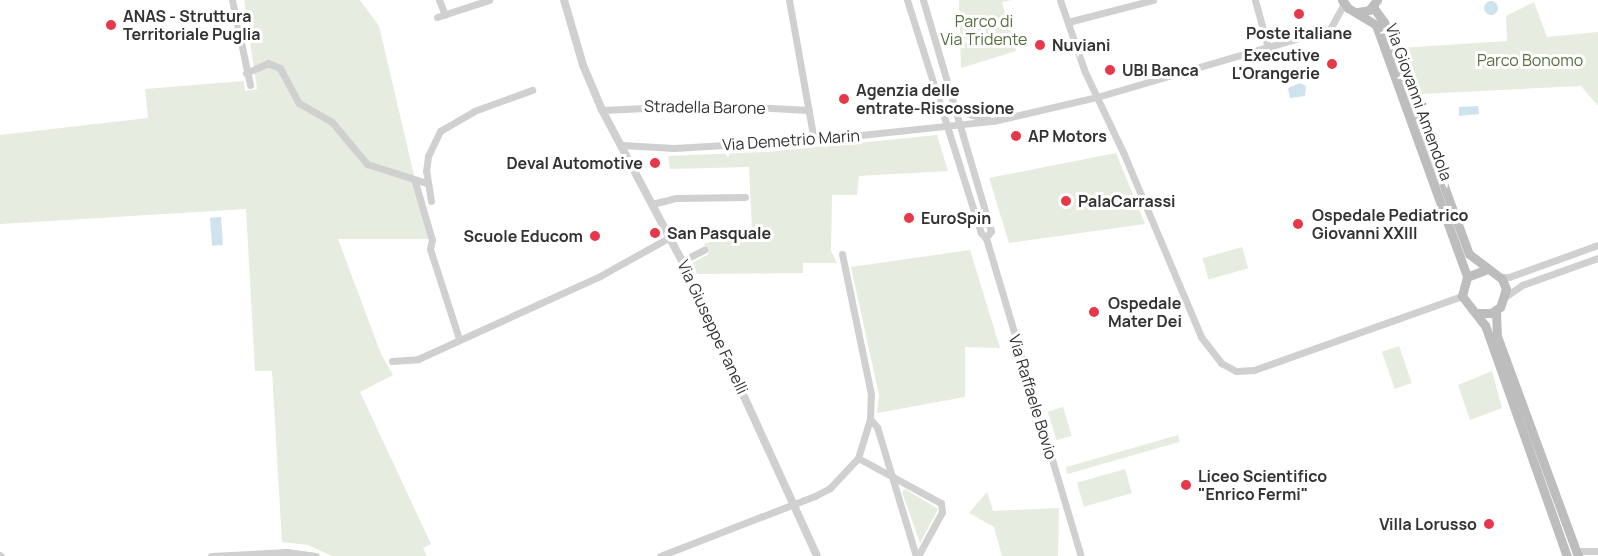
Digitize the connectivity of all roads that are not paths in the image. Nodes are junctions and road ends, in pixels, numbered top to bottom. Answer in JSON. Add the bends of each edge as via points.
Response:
{"nodes":[{"id":1,"x":232,"y":0,"type":"edge"},
{"id":2,"x":439,"y":0,"type":"edge"},
{"id":3,"x":489,"y":0,"type":"edge"},
{"id":4,"x":564,"y":0,"type":"edge"},
{"id":5,"x":789,"y":0,"type":"edge"},
{"id":6,"x":907,"y":0,"type":"edge"},
{"id":7,"x":923,"y":0,"type":"edge"},
{"id":8,"x":1060,"y":0,"type":"edge"},
{"id":9,"x":1153,"y":0,"type":"edge"},
{"id":10,"x":1255,"y":0,"type":"edge"},
{"id":11,"x":1343,"y":2,"type":"edge"},
{"id":12,"x":1375,"y":3,"type":"edge"},
{"id":13,"x":1358,"y":12,"type":"junction"},
{"id":14,"x":1068,"y":22,"type":"junction"},
{"id":15,"x":1268,"y":48,"type":"junction"},
{"id":16,"x":246,"y":73,"type":"junction"},
{"id":17,"x":948,"y":83,"type":"junction"},
{"id":18,"x":250,"y":85,"type":"dead end"},
{"id":19,"x":935,"y":87,"type":"junction"},
{"id":20,"x":532,"y":90,"type":"dead end"},
{"id":21,"x":1097,"y":97,"type":"junction"},
{"id":22,"x":602,"y":110,"type":"junction"},
{"id":23,"x":956,"y":110,"type":"junction"},
{"id":24,"x":809,"y":111,"type":"junction"},
{"id":25,"x":993,"y":121,"type":"junction"},
{"id":26,"x":960,"y":125,"type":"junction"},
{"id":27,"x":948,"y":127,"type":"junction"},
{"id":28,"x":814,"y":140,"type":"junction"},
{"id":29,"x":622,"y":145,"type":"junction"},
{"id":30,"x":415,"y":182,"type":"junction"},
{"id":31,"x":427,"y":183,"type":"junction"},
{"id":32,"x":745,"y":198,"type":"dead end"},
{"id":33,"x":431,"y":201,"type":"dead end"},
{"id":34,"x":652,"y":204,"type":"junction"},
{"id":35,"x":670,"y":237,"type":"junction"},
{"id":36,"x":986,"y":238,"type":"junction"},
{"id":37,"x":1598,"y":245,"type":"edge"},
{"id":38,"x":704,"y":250,"type":"dead end"},
{"id":39,"x":842,"y":254,"type":"dead end"},
{"id":40,"x":1598,"y":258,"type":"edge"},
{"id":41,"x":682,"y":261,"type":"junction"},
{"id":42,"x":1485,"y":270,"type":"junction"},
{"id":43,"x":1467,"y":277,"type":"junction"},
{"id":44,"x":1500,"y":277,"type":"junction"},
{"id":45,"x":1462,"y":296,"type":"junction"},
{"id":46,"x":1505,"y":297,"type":"junction"},
{"id":47,"x":1496,"y":310,"type":"junction"},
{"id":48,"x":1477,"y":313,"type":"junction"},
{"id":49,"x":459,"y":339,"type":"junction"},
{"id":50,"x":392,"y":361,"type":"dead end"},
{"id":51,"x":870,"y":420,"type":"junction"},
{"id":52,"x":858,"y":458,"type":"junction"},
{"id":53,"x":893,"y":478,"type":"junction"},
{"id":54,"x":796,"y":503,"type":"junction"},
{"id":55,"x":1598,"y":550,"type":"edge"},
{"id":56,"x":1577,"y":554,"type":"edge"},
{"id":57,"x":210,"y":556,"type":"edge"},
{"id":58,"x":316,"y":556,"type":"edge"},
{"id":59,"x":660,"y":556,"type":"edge"},
{"id":60,"x":817,"y":556,"type":"edge"},
{"id":61,"x":917,"y":556,"type":"edge"},
{"id":62,"x":1081,"y":556,"type":"edge"},
{"id":63,"x":1567,"y":556,"type":"edge"}],
"edges":[{"from":1,"to":16,"type":"street"},
{"from":2,"to":3,"type":"street","via":[[441,16]]},
{"from":4,"to":22,"type":"street","name":"Via Giuseppe Fanelli","via":[[583,65]]},
{"from":5,"to":24,"type":"street"},
{"from":6,"to":19,"type":"street","name":"Via Raffaele Bovio"},
{"from":7,"to":17,"type":"street","name":"Via Raffaele Bovio"},
{"from":8,"to":14,"type":"street"},
{"from":9,"to":14,"type":"street"},
{"from":10,"to":15,"type":"street"},
{"from":11,"to":13,"type":"main road","name":"Via Giovanni Amendola"},
{"from":11,"to":15,"type":"street","name":"Via Demetrio Marin","via":[[1330,29]]},
{"from":12,"to":13,"type":"main road","name":"Via Giovanni Amendola"},
{"from":12,"to":42,"type":"main road","name":"Via Giovanni Amendola","via":[[1469,254]]},
{"from":13,"to":43,"type":"main road","name":"Via Giovanni Amendola","via":[[1376,25]]},
{"from":14,"to":21,"type":"street"},
{"from":15,"to":21,"type":"street","name":"Via Demetrio Marin"},
{"from":16,"to":18,"type":"street"},
{"from":16,"to":30,"type":"street","via":[[268,63],[280,68],[299,103],[332,122],[367,164]]},
{"from":17,"to":19,"type":"street"},
{"from":17,"to":23,"type":"street","name":"Via Raffaele Bovio"},
{"from":19,"to":27,"type":"street","name":"Via Raffaele Bovio"},
{"from":20,"to":31,"type":"street","via":[[474,111],[440,131],[428,156]]},
{"from":21,"to":25,"type":"street","name":"Via Demetrio Marin"},
{"from":21,"to":45,"type":"street","via":[[1201,337],[1228,368],[1254,370]]},
{"from":22,"to":24,"type":"street","name":"Stradella Barone","via":[[712,105]]},
{"from":22,"to":29,"type":"street","name":"Via Giuseppe Fanelli"},
{"from":23,"to":25,"type":"street"},
{"from":23,"to":26,"type":"street","name":"Via Raffaele Bovio"},
{"from":24,"to":28,"type":"street"},
{"from":25,"to":26,"type":"street","name":"Via Demetrio Marin"},
{"from":26,"to":27,"type":"street","name":"Via Demetrio Marin"},
{"from":26,"to":36,"type":"street","name":"Via Raffaele Bovio","via":[[991,231]]},
{"from":27,"to":28,"type":"street","name":"Via Demetrio Marin"},
{"from":27,"to":36,"type":"street","name":"Via Raffaele Bovio","via":[[981,233]]},
{"from":28,"to":29,"type":"street","name":"Via Demetrio Marin","via":[[674,148]]},
{"from":29,"to":34,"type":"street","name":"Via Giuseppe Fanelli"},
{"from":30,"to":31,"type":"street"},
{"from":30,"to":49,"type":"street","via":[[432,240],[430,249]]},
{"from":31,"to":33,"type":"street"},
{"from":32,"to":34,"type":"street","via":[[676,198]]},
{"from":34,"to":35,"type":"street","name":"Via Giuseppe Fanelli"},
{"from":35,"to":41,"type":"street","name":"Via Giuseppe Fanelli"},
{"from":35,"to":49,"type":"street","via":[[600,276]]},
{"from":36,"to":62,"type":"street","name":"Via Raffaele Bovio"},
{"from":37,"to":44,"type":"street"},
{"from":38,"to":41,"type":"street"},
{"from":39,"to":51,"type":"street","via":[[871,394]]},
{"from":40,"to":46,"type":"street","via":[[1522,285]]},
{"from":41,"to":54,"type":"street","name":"Via Giuseppe Fanelli"},
{"from":42,"to":43,"type":"main road"},
{"from":42,"to":44,"type":"main road","name":"Via Giovanni Amendola"},
{"from":43,"to":45,"type":"main road"},
{"from":44,"to":46,"type":"main road"},
{"from":45,"to":48,"type":"main road","via":[[1465,305]]},
{"from":46,"to":47,"type":"main road"},
{"from":47,"to":48,"type":"main road"},
{"from":47,"to":56,"type":"main road","via":[[1497,336]]},
{"from":48,"to":63,"type":"main road","via":[[1485,325]]},
{"from":49,"to":50,"type":"street","via":[[418,359]]},
{"from":51,"to":52,"type":"street"},
{"from":51,"to":53,"type":"street","via":[[877,427]]},
{"from":52,"to":53,"type":"street"},
{"from":52,"to":54,"type":"street","via":[[830,488]]},
{"from":53,"to":61,"type":"street"},
{"from":53,"to":61,"type":"street","via":[[938,502],[943,509]]},
{"from":54,"to":59,"type":"street"},
{"from":54,"to":60,"type":"street","name":"Via Giuseppe Fanelli"},
{"from":55,"to":56,"type":"street"},
{"from":57,"to":58,"type":"street","via":[[287,552]]}]}
